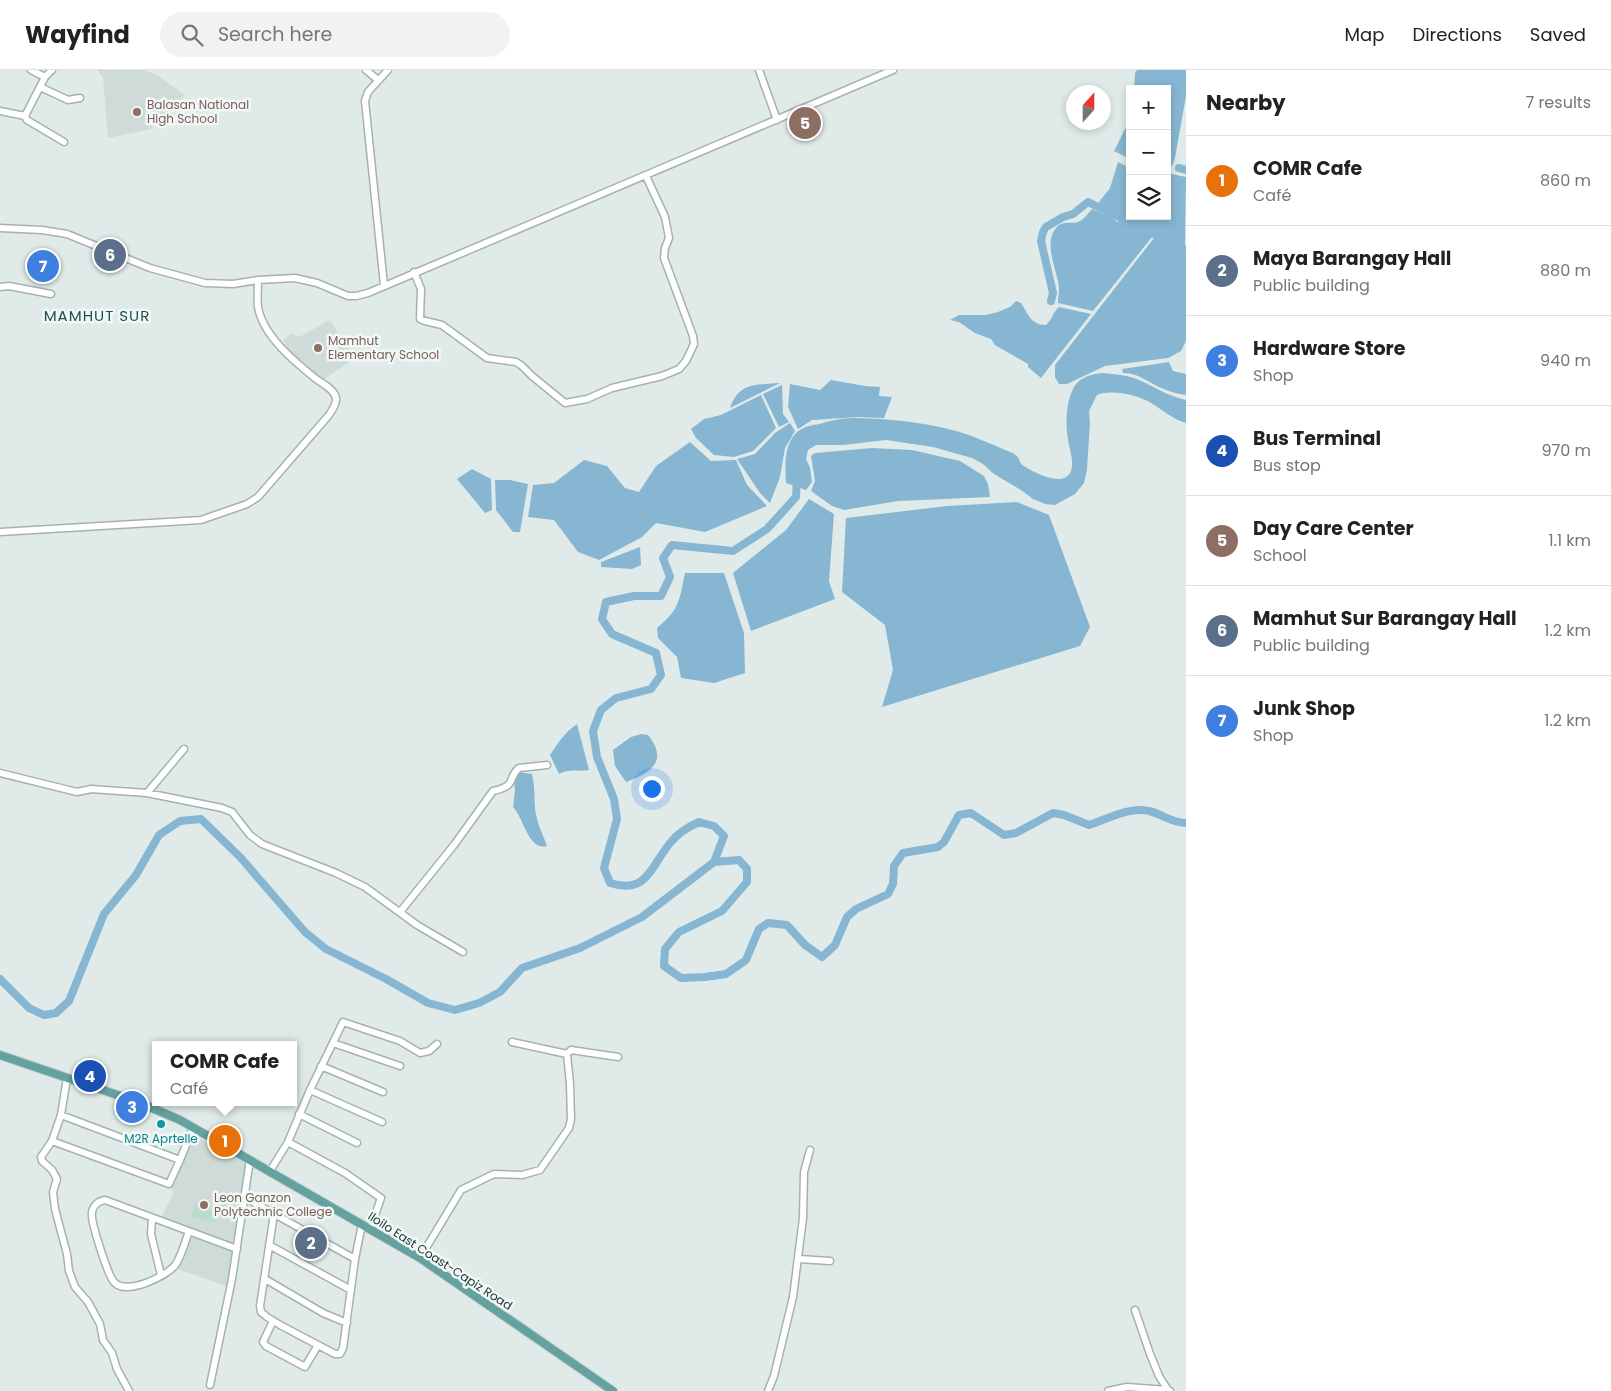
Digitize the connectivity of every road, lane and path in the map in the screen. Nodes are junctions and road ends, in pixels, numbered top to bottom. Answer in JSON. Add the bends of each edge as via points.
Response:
{"nodes":[{"id":1,"x":31,"y":70,"type":"edge"},
{"id":2,"x":52,"y":70,"type":"edge"},
{"id":3,"x":366,"y":70,"type":"edge"},
{"id":4,"x":388,"y":70,"type":"edge"},
{"id":5,"x":759,"y":70,"type":"edge"},
{"id":6,"x":893,"y":70,"type":"edge"},
{"id":7,"x":44,"y":77,"type":"junction"},
{"id":8,"x":378,"y":80,"type":"junction"},
{"id":9,"x":40,"y":87,"type":"junction"},
{"id":10,"x":80,"y":98,"type":"dead end"},
{"id":11,"x":0,"y":111,"type":"edge"},
{"id":12,"x":25,"y":116,"type":"junction"},
{"id":13,"x":777,"y":120,"type":"junction"},
{"id":14,"x":64,"y":142,"type":"dead end"},
{"id":15,"x":646,"y":176,"type":"junction"},
{"id":16,"x":0,"y":228,"type":"edge"},
{"id":17,"x":414,"y":272,"type":"junction"},
{"id":18,"x":258,"y":280,"type":"junction"},
{"id":19,"x":384,"y":285,"type":"junction"},
{"id":20,"x":0,"y":288,"type":"edge"},
{"id":21,"x":51,"y":294,"type":"dead end"},
{"id":22,"x":0,"y":532,"type":"edge"},
{"id":23,"x":184,"y":748,"type":"dead end"},
{"id":24,"x":547,"y":765,"type":"dead end"},
{"id":25,"x":0,"y":772,"type":"edge"},
{"id":26,"x":147,"y":793,"type":"junction"},
{"id":27,"x":400,"y":912,"type":"junction"},
{"id":28,"x":463,"y":952,"type":"dead end"},
{"id":29,"x":512,"y":1042,"type":"dead end"},
{"id":30,"x":333,"y":1043,"type":"junction"},
{"id":31,"x":437,"y":1044,"type":"dead end"},
{"id":32,"x":567,"y":1054,"type":"junction"},
{"id":33,"x":0,"y":1055,"type":"edge"},
{"id":34,"x":618,"y":1057,"type":"dead end"},
{"id":35,"x":321,"y":1066,"type":"junction"},
{"id":36,"x":400,"y":1066,"type":"dead end"},
{"id":37,"x":66,"y":1078,"type":"junction"},
{"id":38,"x":310,"y":1090,"type":"junction"},
{"id":39,"x":383,"y":1092,"type":"dead end"},
{"id":40,"x":299,"y":1114,"type":"junction"},
{"id":41,"x":61,"y":1116,"type":"junction"},
{"id":42,"x":382,"y":1122,"type":"dead end"},
{"id":43,"x":194,"y":1128,"type":"junction"},
{"id":44,"x":52,"y":1141,"type":"junction"},
{"id":45,"x":288,"y":1142,"type":"junction"},
{"id":46,"x":357,"y":1143,"type":"dead end"},
{"id":47,"x":810,"y":1150,"type":"dead end"},
{"id":48,"x":180,"y":1160,"type":"junction"},
{"id":49,"x":250,"y":1160,"type":"junction"},
{"id":50,"x":270,"y":1171,"type":"junction"},
{"id":51,"x":244,"y":1197,"type":"junction"},
{"id":52,"x":274,"y":1214,"type":"junction"},
{"id":53,"x":152,"y":1218,"type":"junction"},
{"id":54,"x":362,"y":1224,"type":"junction"},
{"id":55,"x":370,"y":1229,"type":"junction"},
{"id":56,"x":189,"y":1231,"type":"junction"},
{"id":57,"x":270,"y":1245,"type":"junction"},
{"id":58,"x":237,"y":1249,"type":"junction"},
{"id":59,"x":420,"y":1258,"type":"junction"},
{"id":60,"x":355,"y":1259,"type":"junction"},
{"id":61,"x":799,"y":1259,"type":"junction"},
{"id":62,"x":830,"y":1262,"type":"dead end"},
{"id":63,"x":161,"y":1275,"type":"junction"},
{"id":64,"x":265,"y":1279,"type":"junction"},
{"id":65,"x":351,"y":1290,"type":"junction"},
{"id":66,"x":1135,"y":1310,"type":"dead end"},
{"id":67,"x":273,"y":1321,"type":"junction"},
{"id":68,"x":347,"y":1323,"type":"junction"},
{"id":69,"x":318,"y":1345,"type":"junction"},
{"id":70,"x":210,"y":1385,"type":"dead end"},
{"id":71,"x":129,"y":1391,"type":"edge"},
{"id":72,"x":613,"y":1391,"type":"edge"},
{"id":73,"x":768,"y":1391,"type":"edge"},
{"id":74,"x":1108,"y":1391,"type":"edge"},
{"id":75,"x":1169,"y":1391,"type":"edge"}],
"edges":[{"from":1,"to":7,"type":"street"},
{"from":2,"to":7,"type":"street"},
{"from":3,"to":8,"type":"street"},
{"from":4,"to":8,"type":"street"},
{"from":5,"to":13,"type":"street"},
{"from":6,"to":13,"type":"street"},
{"from":7,"to":9,"type":"street"},
{"from":8,"to":19,"type":"street","via":[[368,92],[365,107]]},
{"from":9,"to":10,"type":"street","via":[[68,100]]},
{"from":9,"to":12,"type":"street"},
{"from":11,"to":12,"type":"street"},
{"from":12,"to":14,"type":"street"},
{"from":13,"to":15,"type":"street"},
{"from":15,"to":17,"type":"street"},
{"from":15,"to":17,"type":"street","via":[[665,217],[669,238],[664,258],[693,336],[694,344],[679,369],[565,403],[516,362],[487,358],[442,325],[420,319],[421,289]]},
{"from":16,"to":18,"type":"street","via":[[67,234],[150,268],[205,283],[233,284]]},
{"from":17,"to":19,"type":"street"},
{"from":18,"to":19,"type":"street","via":[[295,278],[348,296],[368,293]]},
{"from":18,"to":22,"type":"street","via":[[258,308],[266,326],[279,345],[333,392],[336,399],[329,415],[258,497],[201,520]]},
{"from":20,"to":21,"type":"street","via":[[9,286]]},
{"from":23,"to":26,"type":"street"},
{"from":24,"to":27,"type":"street","via":[[519,768],[505,788],[493,791]]},
{"from":25,"to":26,"type":"street","via":[[77,792],[91,789]]},
{"from":26,"to":27,"type":"street","via":[[232,812],[250,835],[262,844],[360,884]]},
{"from":27,"to":28,"type":"street"},
{"from":29,"to":32,"type":"street"},
{"from":30,"to":31,"type":"street","via":[[343,1022],[400,1041],[420,1053]]},
{"from":30,"to":35,"type":"street"},
{"from":30,"to":36,"type":"street"},
{"from":32,"to":34,"type":"street","via":[[571,1050]]},
{"from":32,"to":59,"type":"street","via":[[569,1128],[540,1170],[522,1175],[494,1174],[461,1190]]},
{"from":33,"to":37,"type":"main road","name":"Iloilo East Coast-Capiz Road"},
{"from":35,"to":38,"type":"street"},
{"from":35,"to":39,"type":"street"},
{"from":37,"to":41,"type":"street"},
{"from":37,"to":43,"type":"main road","name":"Iloilo East Coast-Capiz Road","via":[[138,1102]]},
{"from":38,"to":40,"type":"street"},
{"from":38,"to":42,"type":"street"},
{"from":40,"to":45,"type":"street"},
{"from":40,"to":46,"type":"street"},
{"from":41,"to":44,"type":"street"},
{"from":41,"to":48,"type":"street"},
{"from":43,"to":48,"type":"street"},
{"from":43,"to":49,"type":"main road","name":"Iloilo East Coast-Capiz Road"},
{"from":44,"to":48,"type":"street","via":[[169,1184]]},
{"from":44,"to":71,"type":"street","via":[[42,1161],[57,1179],[53,1192],[55,1209],[69,1272],[75,1287],[100,1324],[103,1340]]},
{"from":45,"to":50,"type":"street"},
{"from":45,"to":55,"type":"street","via":[[345,1173],[381,1198]]},
{"from":47,"to":61,"type":"street","via":[[804,1172]]},
{"from":49,"to":50,"type":"main road","name":"Iloilo East Coast-Capiz Road"},
{"from":49,"to":51,"type":"street"},
{"from":50,"to":54,"type":"main road","name":"Iloilo East Coast-Capiz Road"},
{"from":51,"to":52,"type":"street"},
{"from":51,"to":58,"type":"street"},
{"from":52,"to":57,"type":"street"},
{"from":52,"to":60,"type":"street"},
{"from":53,"to":56,"type":"street"},
{"from":53,"to":63,"type":"street","via":[[151,1234]]},
{"from":53,"to":63,"type":"street","via":[[105,1200],[95,1204],[91,1214],[100,1250],[114,1282],[120,1286],[136,1287]]},
{"from":54,"to":55,"type":"main road","name":"Iloilo East Coast-Capiz Road"},
{"from":54,"to":60,"type":"street"},
{"from":55,"to":59,"type":"main road","name":"Iloilo East Coast-Capiz Road"},
{"from":56,"to":58,"type":"street"},
{"from":56,"to":63,"type":"street","via":[[175,1265]]},
{"from":57,"to":64,"type":"street"},
{"from":57,"to":65,"type":"street"},
{"from":58,"to":70,"type":"street"},
{"from":59,"to":72,"type":"main road","name":"Iloilo East Coast-Capiz Road"},
{"from":60,"to":65,"type":"street"},
{"from":61,"to":62,"type":"street"},
{"from":61,"to":73,"type":"street","via":[[793,1297]]},
{"from":64,"to":67,"type":"street","via":[[261,1312]]},
{"from":64,"to":68,"type":"street","via":[[323,1313]]},
{"from":65,"to":68,"type":"street"},
{"from":66,"to":75,"type":"street","via":[[1159,1376]]},
{"from":67,"to":69,"type":"street"},
{"from":67,"to":69,"type":"street","via":[[263,1342],[305,1367]]},
{"from":68,"to":69,"type":"street","via":[[340,1354]]},
{"from":74,"to":75,"type":"street","via":[[1126,1387]]}]}
